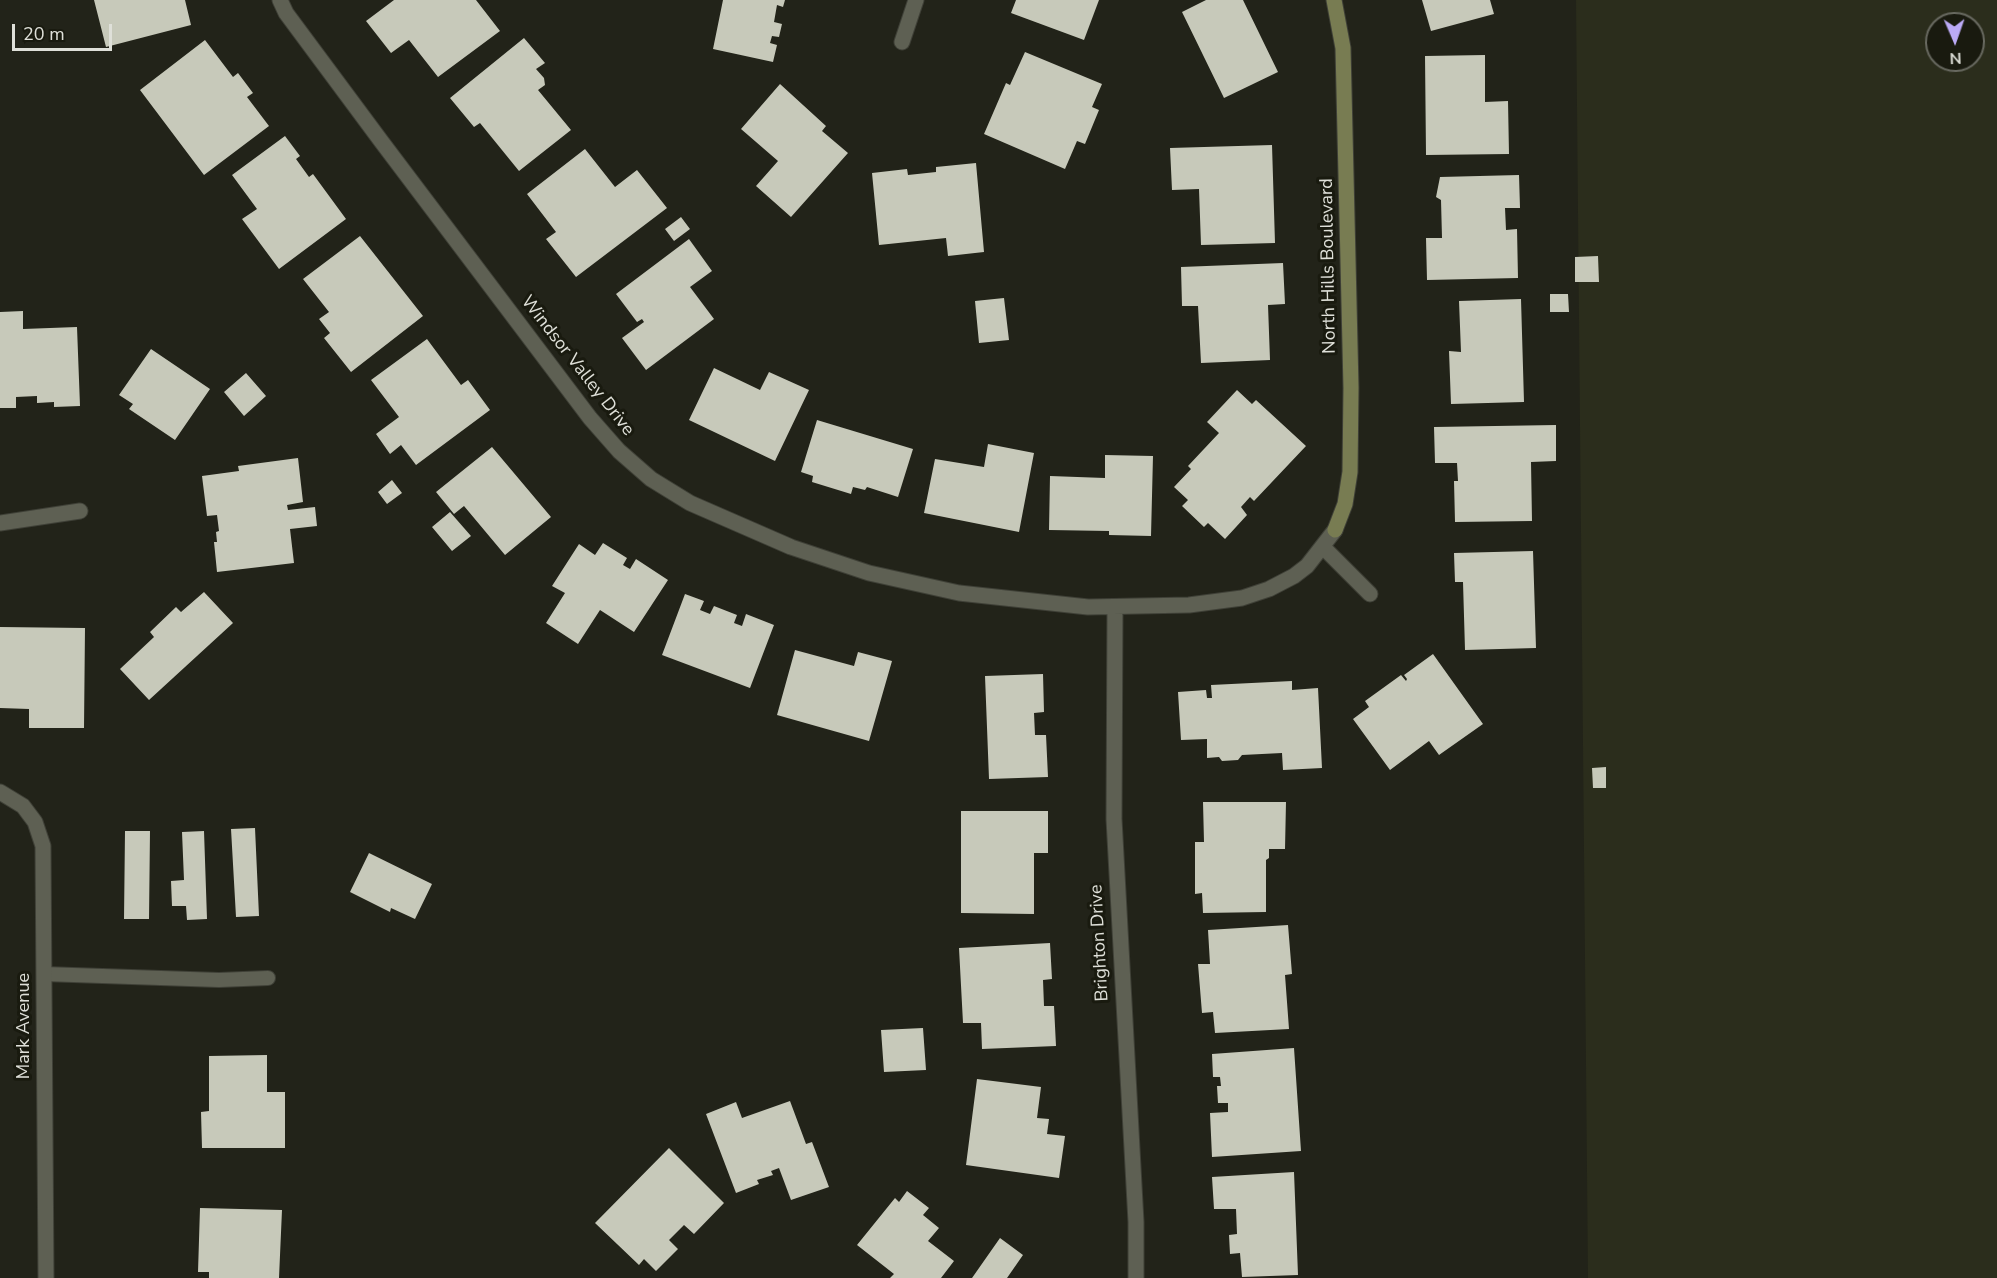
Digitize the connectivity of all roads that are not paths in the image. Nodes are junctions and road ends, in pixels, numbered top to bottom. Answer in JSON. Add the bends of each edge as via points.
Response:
{"nodes":[{"id":1,"x":280,"y":0,"type":"edge"},
{"id":2,"x":916,"y":0,"type":"edge"},
{"id":3,"x":1334,"y":0,"type":"edge"},
{"id":4,"x":902,"y":42,"type":"dead end"},
{"id":5,"x":80,"y":511,"type":"dead end"},
{"id":6,"x":0,"y":523,"type":"edge"},
{"id":7,"x":1335,"y":530,"type":"joint"},
{"id":8,"x":1323,"y":548,"type":"junction"},
{"id":9,"x":1370,"y":594,"type":"dead end"},
{"id":10,"x":1115,"y":607,"type":"junction"},
{"id":11,"x":0,"y":792,"type":"edge"},
{"id":12,"x":44,"y":974,"type":"junction"},
{"id":13,"x":268,"y":978,"type":"dead end"},
{"id":14,"x":46,"y":1278,"type":"edge"},
{"id":15,"x":1136,"y":1278,"type":"edge"}],
"edges":[{"from":1,"to":10,"type":"street","name":"Windsor Valley Drive","via":[[590,418],[651,479],[690,503],[782,543],[869,573],[959,593]]},
{"from":2,"to":4,"type":"street"},
{"from":3,"to":7,"type":"street","name":"North Hills Boulevard","via":[[1342,48],[1351,388],[1350,472],[1345,504]]},
{"from":5,"to":6,"type":"street"},
{"from":7,"to":8,"type":"street","name":"Windsor Valley Drive"},
{"from":8,"to":9,"type":"street"},
{"from":8,"to":10,"type":"street","name":"Windsor Valley Drive","via":[[1294,576],[1242,598],[1189,605]]},
{"from":10,"to":15,"type":"street","name":"Brighton Drive","via":[[1114,819]]},
{"from":11,"to":12,"type":"street","name":"Mark Avenue","via":[[23,806],[36,822],[43,846]]},
{"from":12,"to":13,"type":"lane"},
{"from":12,"to":14,"type":"street","name":"Mark Avenue"}]}
